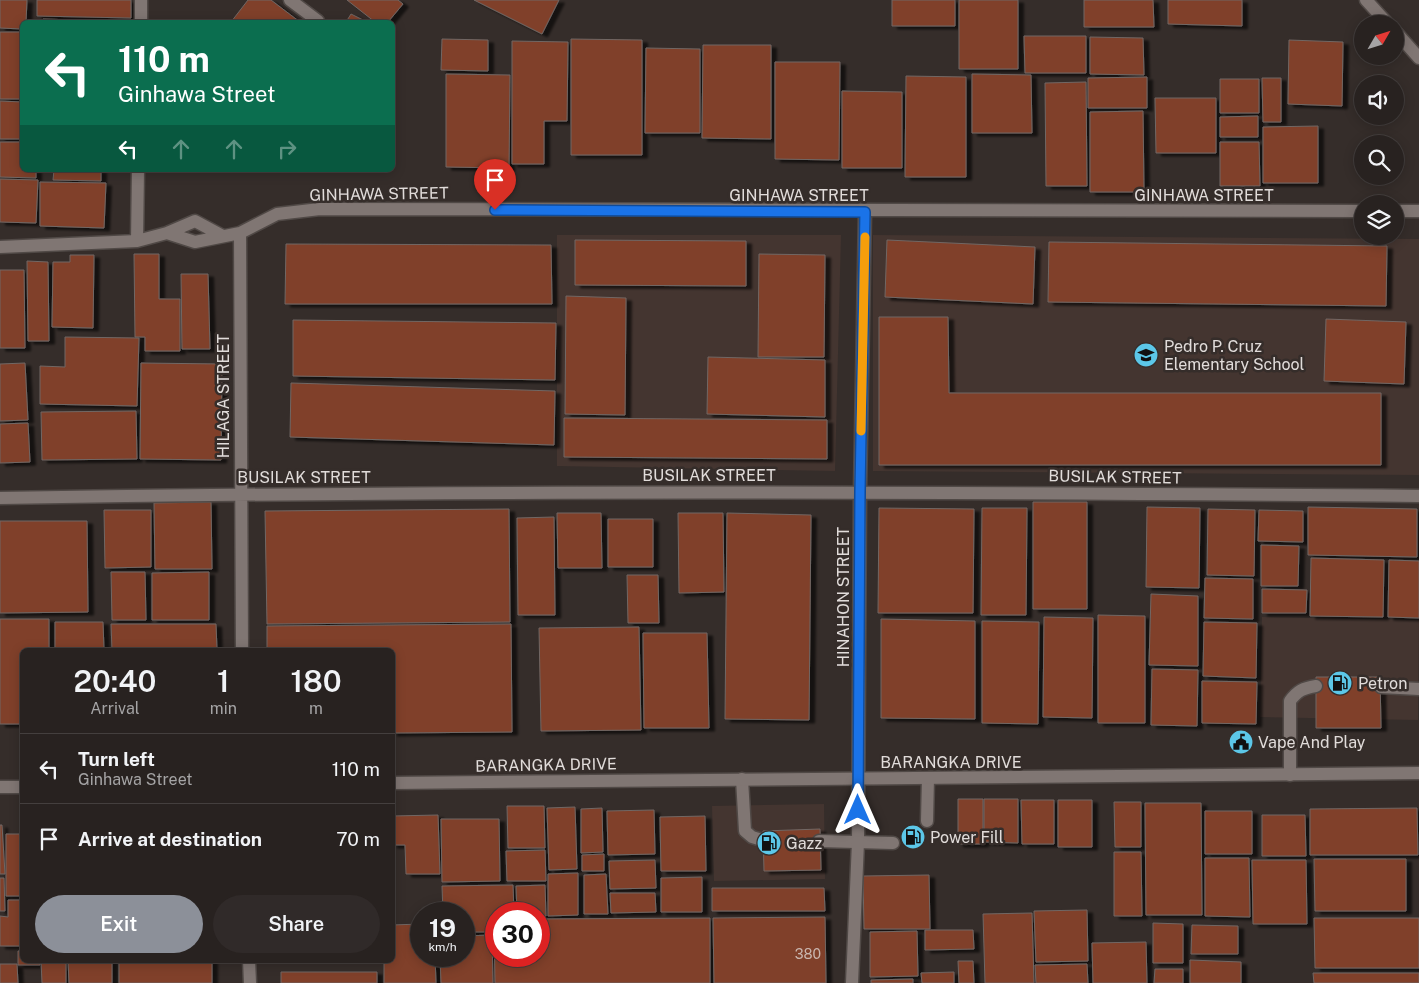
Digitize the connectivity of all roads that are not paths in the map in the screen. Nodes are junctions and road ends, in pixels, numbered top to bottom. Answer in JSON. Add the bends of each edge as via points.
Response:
{"nodes":[{"id":1,"x":141,"y":0,"type":"edge"},
{"id":2,"x":290,"y":0,"type":"edge"},
{"id":3,"x":1366,"y":0,"type":"edge"},
{"id":4,"x":1380,"y":15,"type":"edge"},
{"id":5,"x":141,"y":20,"type":"edge"},
{"id":6,"x":317,"y":20,"type":"edge"},
{"id":7,"x":1404,"y":41,"type":"edge"},
{"id":8,"x":1419,"y":58,"type":"edge"},
{"id":9,"x":138,"y":172,"type":"edge"},
{"id":10,"x":1419,"y":211,"type":"edge"},
{"id":11,"x":865,"y":212,"type":"junction"},
{"id":12,"x":1354,"y":212,"type":"edge"},
{"id":13,"x":1404,"y":212,"type":"edge"},
{"id":14,"x":167,"y":233,"type":"junction"},
{"id":15,"x":240,"y":233,"type":"junction"},
{"id":16,"x":221,"y":235,"type":"junction"},
{"id":17,"x":137,"y":241,"type":"junction"},
{"id":18,"x":0,"y":247,"type":"edge"},
{"id":19,"x":860,"y":491,"type":"junction"},
{"id":20,"x":240,"y":494,"type":"junction"},
{"id":21,"x":1419,"y":496,"type":"edge"},
{"id":22,"x":0,"y":498,"type":"edge"},
{"id":23,"x":242,"y":648,"type":"edge"},
{"id":24,"x":1316,"y":686,"type":"dead end"},
{"id":25,"x":1381,"y":687,"type":"dead end"},
{"id":26,"x":1419,"y":689,"type":"edge"},
{"id":27,"x":1419,"y":773,"type":"edge"},
{"id":28,"x":1290,"y":775,"type":"junction"},
{"id":29,"x":928,"y":778,"type":"junction"},
{"id":30,"x":742,"y":779,"type":"junction"},
{"id":31,"x":858,"y":779,"type":"junction"},
{"id":32,"x":395,"y":783,"type":"edge"},
{"id":33,"x":0,"y":787,"type":"edge"},
{"id":34,"x":20,"y":787,"type":"edge"},
{"id":35,"x":927,"y":821,"type":"dead end"},
{"id":36,"x":762,"y":840,"type":"dead end"},
{"id":37,"x":819,"y":841,"type":"dead end"},
{"id":38,"x":858,"y":842,"type":"junction"},
{"id":39,"x":893,"y":843,"type":"dead end"},
{"id":40,"x":249,"y":963,"type":"edge"},
{"id":41,"x":250,"y":983,"type":"edge"},
{"id":42,"x":852,"y":983,"type":"edge"}],
"edges":[{"from":1,"to":5,"type":"street"},
{"from":2,"to":6,"type":"street"},
{"from":3,"to":4,"type":"street"},
{"from":7,"to":8,"type":"street"},
{"from":9,"to":17,"type":"street"},
{"from":10,"to":13,"type":"street"},
{"from":11,"to":12,"type":"street","name":"GINHAWA STREET"},
{"from":11,"to":15,"type":"street","name":"GINHAWA STREET","via":[[320,210],[277,214]]},
{"from":11,"to":19,"type":"street","name":"HINAHON STREET"},
{"from":14,"to":16,"type":"street","via":[[195,242]]},
{"from":14,"to":16,"type":"street","via":[[196,220]]},
{"from":14,"to":17,"type":"street"},
{"from":15,"to":16,"type":"street"},
{"from":15,"to":20,"type":"street","name":"HILAGA STREET"},
{"from":17,"to":18,"type":"street"},
{"from":19,"to":20,"type":"street","name":"BUSILAK STREET"},
{"from":19,"to":21,"type":"street","name":"BUSILAK STREET"},
{"from":19,"to":31,"type":"street","name":"HINAHON STREET"},
{"from":20,"to":22,"type":"street","name":"BUSILAK STREET"},
{"from":20,"to":23,"type":"street","name":"HILAGA STREET"},
{"from":24,"to":28,"type":"street","via":[[1304,688],[1290,701]]},
{"from":25,"to":26,"type":"street"},
{"from":27,"to":28,"type":"street","name":"BARANGKA DRIVE"},
{"from":28,"to":29,"type":"street","name":"BARANGKA DRIVE"},
{"from":29,"to":31,"type":"street","name":"BARANGKA DRIVE"},
{"from":29,"to":35,"type":"street"},
{"from":30,"to":31,"type":"street","name":"BARANGKA DRIVE"},
{"from":30,"to":32,"type":"street","name":"BARANGKA DRIVE"},
{"from":30,"to":36,"type":"street","via":[[745,831],[752,838]]},
{"from":31,"to":38,"type":"street","name":"HINAHON STREET"},
{"from":33,"to":34,"type":"street"},
{"from":37,"to":38,"type":"street"},
{"from":38,"to":39,"type":"street"},
{"from":38,"to":42,"type":"street","name":"HINAHON STREET"},
{"from":40,"to":41,"type":"street"}]}
